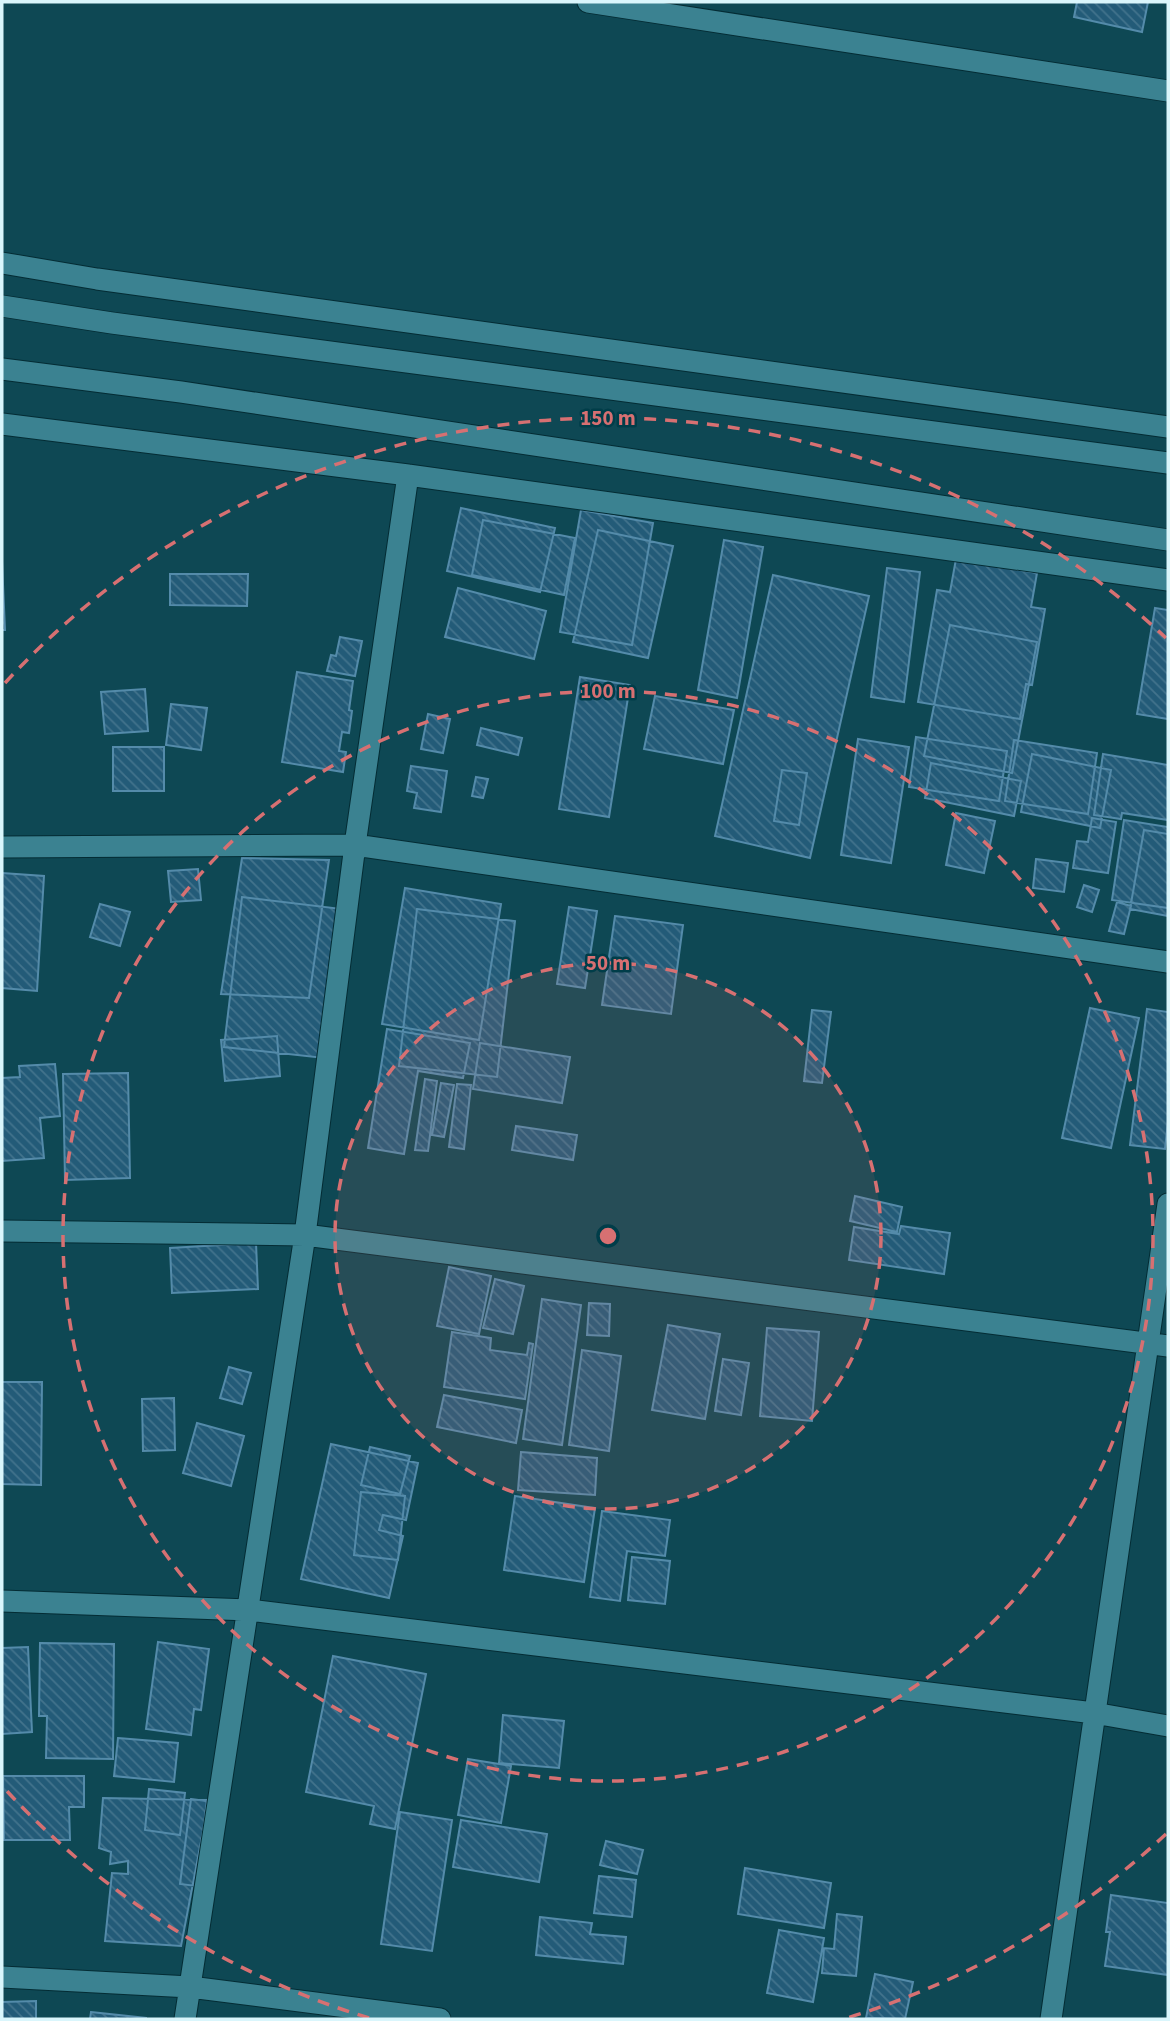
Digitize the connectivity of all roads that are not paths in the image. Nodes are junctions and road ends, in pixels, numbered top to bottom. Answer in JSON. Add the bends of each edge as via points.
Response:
{"nodes":[{"id":1,"x":588,"y":2,"type":"edge"},
{"id":2,"x":1168,"y":91,"type":"edge"},
{"id":3,"x":2,"y":263,"type":"edge"},
{"id":4,"x":2,"y":306,"type":"edge"},
{"id":5,"x":2,"y":369,"type":"edge"},
{"id":6,"x":2,"y":424,"type":"edge"},
{"id":7,"x":1168,"y":427,"type":"edge"},
{"id":8,"x":1168,"y":463,"type":"edge"},
{"id":9,"x":408,"y":475,"type":"junction"},
{"id":10,"x":1168,"y":540,"type":"edge"},
{"id":11,"x":1168,"y":580,"type":"edge"},
{"id":12,"x":355,"y":845,"type":"junction"},
{"id":13,"x":2,"y":847,"type":"edge"},
{"id":14,"x":1168,"y":962,"type":"edge"},
{"id":15,"x":1168,"y":1204,"type":"edge"},
{"id":16,"x":2,"y":1231,"type":"edge"},
{"id":17,"x":305,"y":1235,"type":"junction"},
{"id":18,"x":1147,"y":1343,"type":"junction"},
{"id":19,"x":1168,"y":1346,"type":"edge"},
{"id":20,"x":2,"y":1601,"type":"edge"},
{"id":21,"x":249,"y":1611,"type":"junction"},
{"id":22,"x":1094,"y":1713,"type":"junction"},
{"id":23,"x":1168,"y":1726,"type":"edge"},
{"id":24,"x":2,"y":1978,"type":"edge"},
{"id":25,"x":190,"y":1987,"type":"junction"},
{"id":26,"x":185,"y":2019,"type":"edge"},
{"id":27,"x":440,"y":2019,"type":"edge"},
{"id":28,"x":1051,"y":2019,"type":"edge"}],
"edges":[{"from":1,"to":2,"type":"street"},
{"from":3,"to":7,"type":"street"},
{"from":4,"to":8,"type":"street"},
{"from":5,"to":10,"type":"street"},
{"from":6,"to":9,"type":"street"},
{"from":9,"to":11,"type":"street"},
{"from":9,"to":12,"type":"street"},
{"from":12,"to":13,"type":"street"},
{"from":12,"to":14,"type":"street"},
{"from":12,"to":17,"type":"street"},
{"from":15,"to":18,"type":"street"},
{"from":16,"to":17,"type":"street"},
{"from":17,"to":18,"type":"street"},
{"from":17,"to":21,"type":"street"},
{"from":18,"to":19,"type":"street"},
{"from":18,"to":22,"type":"street"},
{"from":20,"to":21,"type":"street"},
{"from":21,"to":22,"type":"street"},
{"from":21,"to":25,"type":"street"},
{"from":22,"to":23,"type":"street"},
{"from":22,"to":28,"type":"street"},
{"from":24,"to":25,"type":"street"},
{"from":25,"to":26,"type":"street"},
{"from":25,"to":27,"type":"street"}]}
